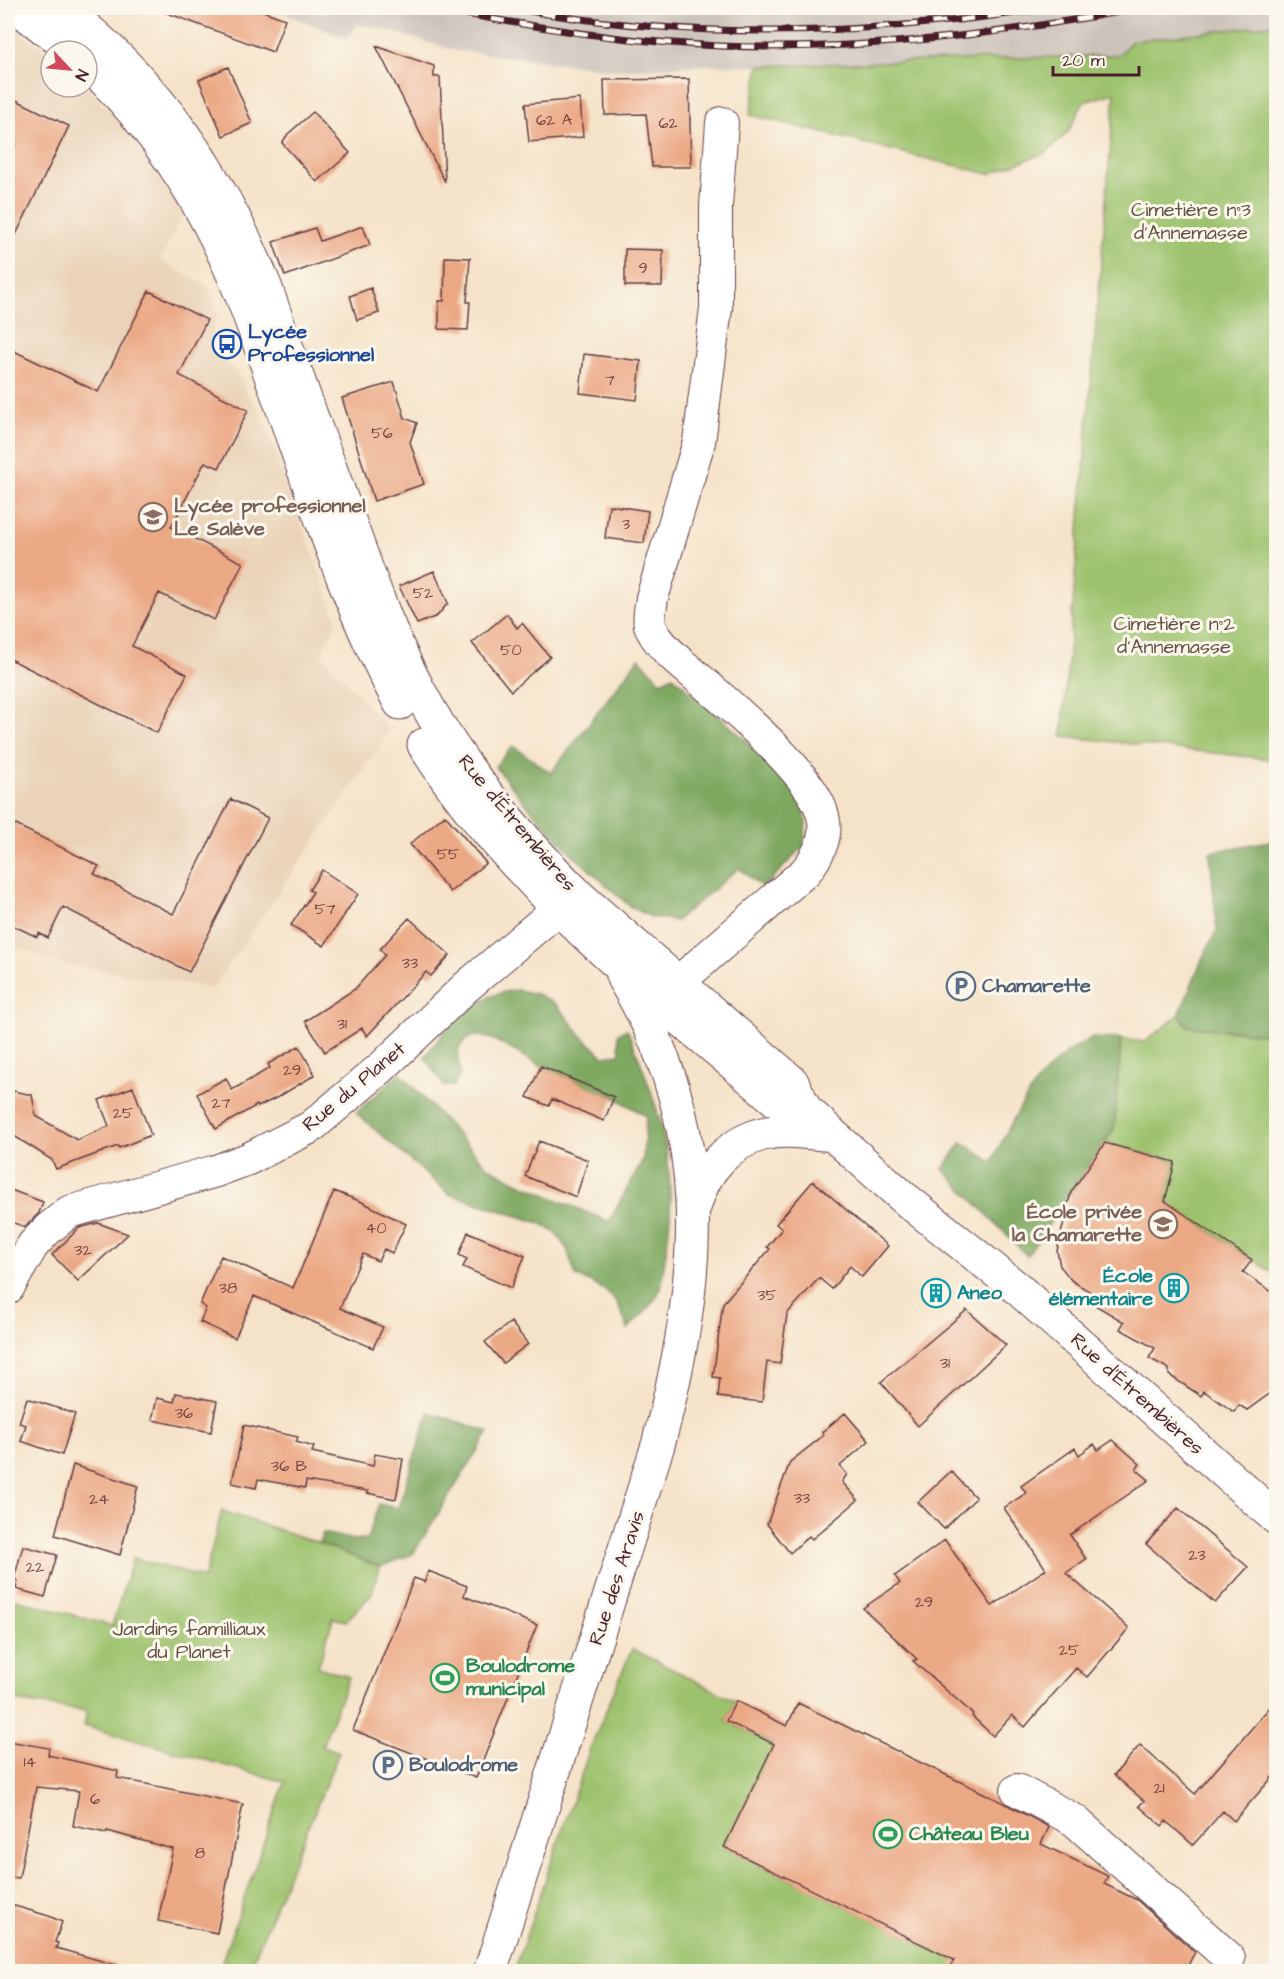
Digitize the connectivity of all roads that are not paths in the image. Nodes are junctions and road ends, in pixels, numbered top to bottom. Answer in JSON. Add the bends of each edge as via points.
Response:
{"nodes":[{"id":1,"x":18,"y":8,"type":"edge"},
{"id":2,"x":61,"y":8,"type":"edge"},
{"id":3,"x":58,"y":39,"type":"edge"},
{"id":4,"x":99,"y":75,"type":"edge"},
{"id":5,"x":722,"y":123,"type":"dead end"},
{"id":6,"x":558,"y":909,"type":"junction"},
{"id":7,"x":607,"y":955,"type":"junction"},
{"id":8,"x":669,"y":991,"type":"junction"},
{"id":9,"x":832,"y":1136,"type":"junction"},
{"id":10,"x":694,"y":1210,"type":"junction"},
{"id":11,"x":8,"y":1288,"type":"edge"},
{"id":12,"x":1276,"y":1518,"type":"edge"},
{"id":13,"x":1017,"y":1790,"type":"dead end"},
{"id":14,"x":1229,"y":1958,"type":"dead end"},
{"id":15,"x":490,"y":1971,"type":"edge"}],
"edges":[{"from":1,"to":3,"type":"main road"},
{"from":2,"to":8,"type":"main road","name":"Rue d'Étrembières","via":[[140,80],[195,150],[228,205],[265,286],[389,628],[434,718],[479,783],[557,874],[606,920]]},
{"from":4,"to":6,"type":"main road","name":"Rue d'Étrembières","via":[[147,128],[208,221],[247,310],[371,645],[415,730],[458,795]]},
{"from":5,"to":8,"type":"street","via":[[710,370],[699,442],[649,615],[651,627],[676,659],[797,771],[819,801],[825,823],[818,855],[806,871]]},
{"from":6,"to":7,"type":"main road","name":"Rue d'Étrembières"},
{"from":6,"to":11,"type":"street","name":"Rue du Planet","via":[[311,1127],[216,1171],[69,1212],[33,1245]]},
{"from":7,"to":8,"type":"main road","name":"Rue d'Étrembières"},
{"from":7,"to":10,"type":"main road","via":[[646,1020],[675,1092],[688,1150]]},
{"from":8,"to":9,"type":"main road","name":"Rue d'Étrembières","via":[[777,1101],[805,1109]]},
{"from":9,"to":10,"type":"main road","via":[[775,1132],[737,1145],[713,1166]]},
{"from":9,"to":12,"type":"main road","name":"Rue d'Étrembières","via":[[1025,1295]]},
{"from":10,"to":15,"type":"main road","name":"Rue des Aravis","via":[[684,1328],[668,1408]]},
{"from":13,"to":14,"type":"street","via":[[1074,1820]]}]}
